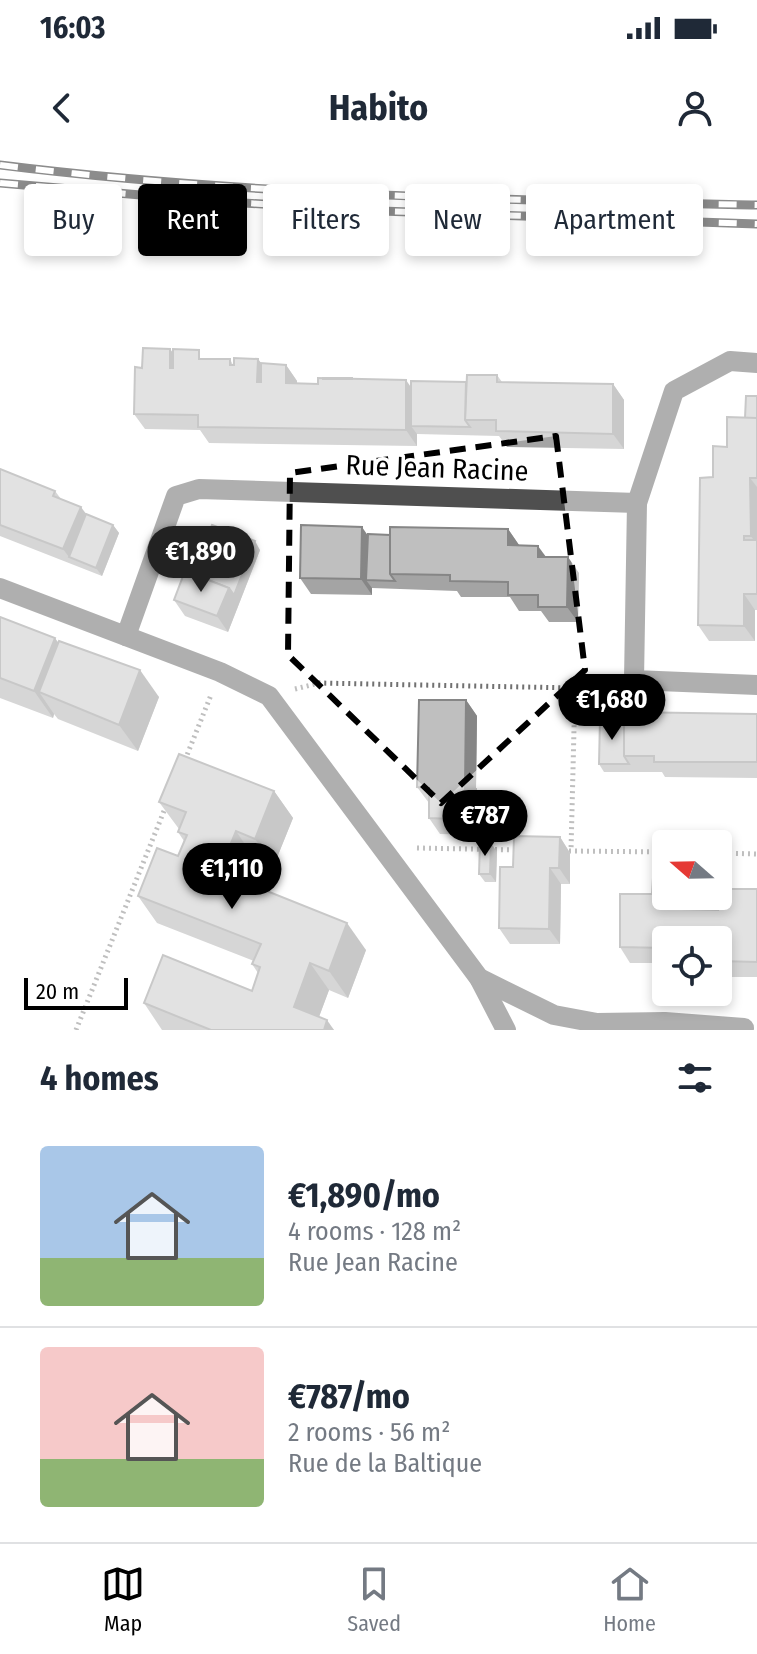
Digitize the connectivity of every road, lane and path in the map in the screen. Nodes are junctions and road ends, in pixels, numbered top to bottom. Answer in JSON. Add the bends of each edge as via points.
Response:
{"nodes":[{"id":1,"x":757,"y":363,"type":"edge"},
{"id":2,"x":637,"y":503,"type":"junction"},
{"id":3,"x":0,"y":588,"type":"edge"},
{"id":4,"x":126,"y":636,"type":"junction"},
{"id":5,"x":220,"y":672,"type":"junction"},
{"id":6,"x":757,"y":685,"type":"edge"},
{"id":7,"x":269,"y":696,"type":"junction"},
{"id":8,"x":180,"y":772,"type":"edge"},
{"id":9,"x":168,"y":801,"type":"edge"},
{"id":10,"x":380,"y":848,"type":"junction"},
{"id":11,"x":523,"y":850,"type":"edge"},
{"id":12,"x":555,"y":851,"type":"edge"},
{"id":13,"x":571,"y":851,"type":"junction"},
{"id":14,"x":652,"y":852,"type":"edge"},
{"id":15,"x":732,"y":853,"type":"edge"},
{"id":16,"x":757,"y":854,"type":"edge"},
{"id":17,"x":479,"y":978,"type":"junction"},
{"id":18,"x":742,"y":1029,"type":"edge"},
{"id":19,"x":76,"y":1030,"type":"edge"},
{"id":20,"x":506,"y":1030,"type":"edge"}],
"edges":[{"from":1,"to":2,"type":"street","via":[[730,361],[674,391]]},
{"from":2,"to":4,"type":"street","name":"Rue Jean Racine","via":[[199,489],[176,496]]},
{"from":2,"to":6,"type":"street","via":[[634,680]]},
{"from":3,"to":4,"type":"street"},
{"from":4,"to":5,"type":"street"},
{"from":5,"to":7,"type":"street"},
{"from":5,"to":8,"type":"path"},
{"from":7,"to":10,"type":"street"},
{"from":7,"to":13,"type":"path","via":[[319,683],[575,688]]},
{"from":9,"to":19,"type":"path"},
{"from":10,"to":11,"type":"path"},
{"from":10,"to":17,"type":"street"},
{"from":12,"to":13,"type":"path"},
{"from":13,"to":14,"type":"path"},
{"from":15,"to":16,"type":"path"},
{"from":17,"to":18,"type":"street","via":[[554,1015],[597,1023]]},
{"from":17,"to":20,"type":"street"}]}
